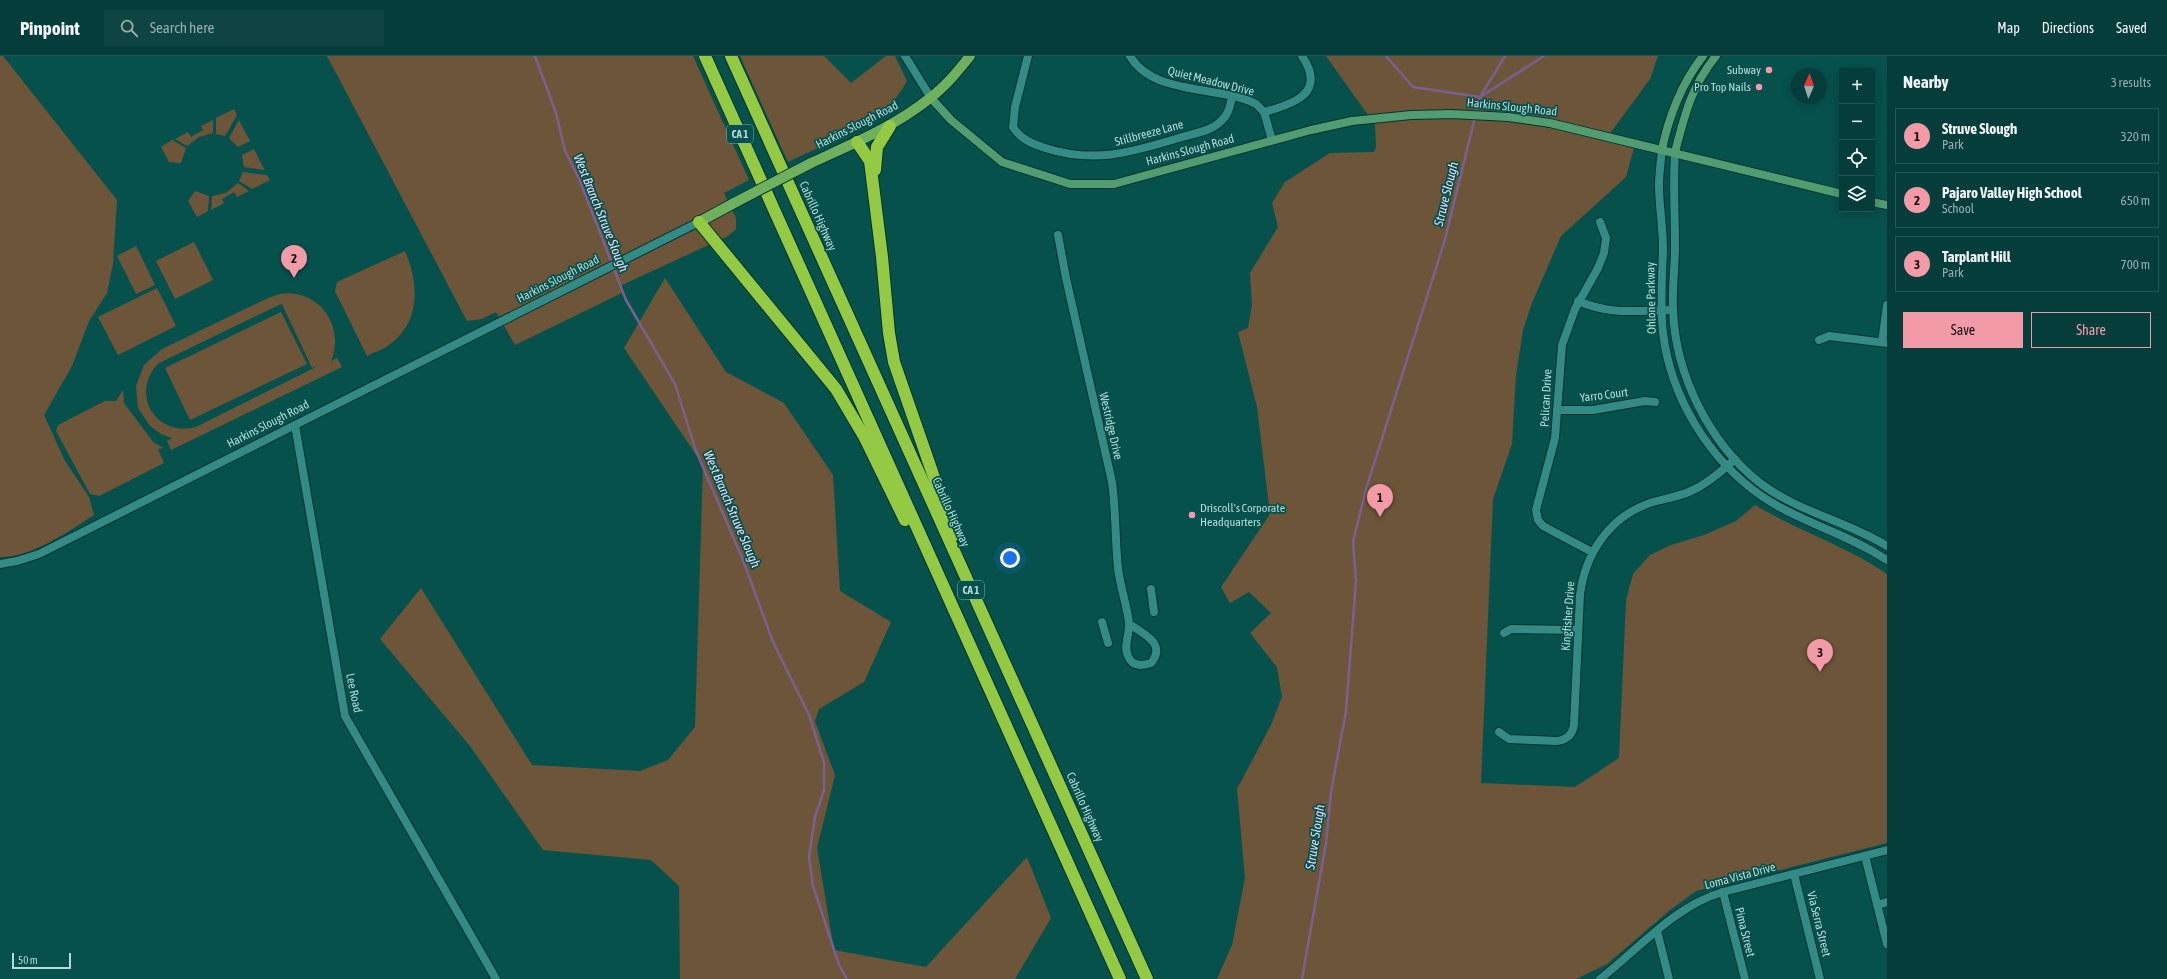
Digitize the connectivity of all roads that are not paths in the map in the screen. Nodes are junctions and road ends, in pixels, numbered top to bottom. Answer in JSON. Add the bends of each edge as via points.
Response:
{"nodes":[{"id":1,"x":705,"y":56,"type":"edge"},
{"id":2,"x":730,"y":56,"type":"edge"},
{"id":3,"x":905,"y":56,"type":"edge"},
{"id":4,"x":970,"y":56,"type":"edge"},
{"id":5,"x":1028,"y":56,"type":"edge"},
{"id":6,"x":1130,"y":56,"type":"edge"},
{"id":7,"x":1302,"y":56,"type":"edge"},
{"id":8,"x":1703,"y":56,"type":"edge"},
{"id":9,"x":1716,"y":56,"type":"edge"},
{"id":10,"x":1232,"y":97,"type":"junction"},
{"id":11,"x":931,"y":98,"type":"junction"},
{"id":12,"x":1264,"y":112,"type":"junction"},
{"id":13,"x":890,"y":126,"type":"junction"},
{"id":14,"x":1272,"y":140,"type":"junction"},
{"id":15,"x":857,"y":142,"type":"junction"},
{"id":16,"x":1662,"y":149,"type":"junction"},
{"id":17,"x":1675,"y":152,"type":"junction"},
{"id":18,"x":1839,"y":193,"type":"edge"},
{"id":19,"x":1875,"y":203,"type":"edge"},
{"id":20,"x":1887,"y":205,"type":"edge"},
{"id":21,"x":699,"y":222,"type":"junction"},
{"id":22,"x":1600,"y":222,"type":"dead end"},
{"id":23,"x":1058,"y":235,"type":"dead end"},
{"id":24,"x":882,"y":257,"type":"junction"},
{"id":25,"x":1578,"y":301,"type":"junction"},
{"id":26,"x":1887,"y":305,"type":"edge"},
{"id":27,"x":1661,"y":310,"type":"junction"},
{"id":28,"x":1673,"y":310,"type":"junction"},
{"id":29,"x":1819,"y":340,"type":"dead end"},
{"id":30,"x":1884,"y":343,"type":"edge"},
{"id":31,"x":1654,"y":402,"type":"dead end"},
{"id":32,"x":1557,"y":410,"type":"junction"},
{"id":33,"x":295,"y":425,"type":"junction"},
{"id":34,"x":1735,"y":459,"type":"junction"},
{"id":35,"x":1726,"y":466,"type":"junction"},
{"id":36,"x":1887,"y":546,"type":"edge"},
{"id":37,"x":1592,"y":552,"type":"junction"},
{"id":38,"x":1887,"y":560,"type":"edge"},
{"id":39,"x":0,"y":564,"type":"edge"},
{"id":40,"x":937,"y":571,"type":"junction"},
{"id":41,"x":1151,"y":589,"type":"dead end"},
{"id":42,"x":972,"y":592,"type":"junction"},
{"id":43,"x":1154,"y":612,"type":"dead end"},
{"id":44,"x":1102,"y":622,"type":"dead end"},
{"id":45,"x":1130,"y":624,"type":"junction"},
{"id":46,"x":1578,"y":630,"type":"junction"},
{"id":47,"x":1504,"y":633,"type":"dead end"},
{"id":48,"x":1108,"y":643,"type":"dead end"},
{"id":49,"x":1499,"y":732,"type":"dead end"},
{"id":50,"x":1887,"y":850,"type":"edge"},
{"id":51,"x":1865,"y":856,"type":"junction"},
{"id":52,"x":1794,"y":874,"type":"junction"},
{"id":53,"x":1723,"y":892,"type":"junction"},
{"id":54,"x":1887,"y":902,"type":"edge"},
{"id":55,"x":1877,"y":905,"type":"junction"},
{"id":56,"x":1657,"y":931,"type":"junction"},
{"id":57,"x":1887,"y":944,"type":"edge"},
{"id":58,"x":496,"y":979,"type":"edge"},
{"id":59,"x":1120,"y":979,"type":"edge"},
{"id":60,"x":1147,"y":979,"type":"edge"},
{"id":61,"x":1600,"y":979,"type":"edge"},
{"id":62,"x":1669,"y":979,"type":"edge"},
{"id":63,"x":1745,"y":979,"type":"edge"},
{"id":64,"x":1820,"y":979,"type":"edge"}],
"edges":[{"from":1,"to":40,"type":"highway","number":"CA 1"},
{"from":2,"to":42,"type":"highway","name":"Cabrillo Highway","number":"CA 1"},
{"from":3,"to":11,"type":"street"},
{"from":4,"to":11,"type":"main road"},
{"from":5,"to":10,"type":"street","name":"Stillbreeze Lane","via":[[1015,107],[1013,127],[1029,142],[1062,153],[1084,156],[1122,154],[1212,128],[1226,116]]},
{"from":6,"to":10,"type":"street","name":"Quiet Meadow Drive","via":[[1140,70],[1155,79]]},
{"from":7,"to":12,"type":"street","via":[[1310,72],[1306,93],[1292,104]]},
{"from":8,"to":16,"type":"main road","name":"Ohlone Parkway","via":[[1680,92]]},
{"from":9,"to":17,"type":"main road","name":"Ohlone Parkway","via":[[1702,73],[1691,94]]},
{"from":10,"to":12,"type":"street","name":"Quiet Meadow Drive","via":[[1252,102]]},
{"from":11,"to":13,"type":"main road","name":"Harkins Slough Road"},
{"from":11,"to":14,"type":"main road","name":"Harkins Slough Road","via":[[951,120],[1002,162],[1070,184],[1114,184]]},
{"from":12,"to":14,"type":"street"},
{"from":13,"to":15,"type":"main road","name":"Harkins Slough Road"},
{"from":13,"to":24,"type":"highway","via":[[877,147],[875,163]]},
{"from":14,"to":16,"type":"main road","name":"Harkins Slough Road","via":[[1352,121],[1432,114],[1494,116],[1550,123]]},
{"from":15,"to":21,"type":"main road","name":"Harkins Slough Road","bridge":true,"via":[[811,163]]},
{"from":15,"to":24,"type":"highway","via":[[870,161]]},
{"from":16,"to":17,"type":"main road","name":"Harkins Slough Road"},
{"from":16,"to":27,"type":"street","name":"Ohlone Parkway","via":[[1659,185],[1662,235]]},
{"from":17,"to":18,"type":"main road","name":"Harkins Slough Road"},
{"from":17,"to":28,"type":"street","name":"Ohlone Parkway"},
{"from":19,"to":20,"type":"main road"},
{"from":21,"to":33,"type":"street","name":"Harkins Slough Road"},
{"from":21,"to":40,"type":"highway","via":[[836,389],[865,438],[910,529]]},
{"from":22,"to":25,"type":"street","name":"Pelican Drive","via":[[1606,238],[1604,253]]},
{"from":23,"to":45,"type":"street","name":"Westridge Drive","via":[[1112,482],[1116,508],[1118,568]]},
{"from":24,"to":42,"type":"highway","via":[[894,362]]},
{"from":25,"to":27,"type":"street","via":[[1612,312]]},
{"from":25,"to":32,"type":"street","name":"Pelican Drive","via":[[1562,345]]},
{"from":26,"to":30,"type":"street"},
{"from":27,"to":28,"type":"street"},
{"from":27,"to":35,"type":"street","name":"Ohlone Parkway","via":[[1665,344],[1678,391],[1697,428]]},
{"from":28,"to":34,"type":"street","name":"Ohlone Parkway","via":[[1678,350],[1693,394],[1715,433]]},
{"from":29,"to":30,"type":"street","via":[[1829,336]]},
{"from":31,"to":32,"type":"street","name":"Yarro Court","via":[[1644,401],[1593,410]]},
{"from":32,"to":37,"type":"street","name":"Pelican Drive","via":[[1554,445],[1537,506],[1537,517],[1543,526]]},
{"from":33,"to":39,"type":"street","name":"Harkins Slough Road","via":[[39,554]]},
{"from":33,"to":58,"type":"street","name":"Lee Road","via":[[345,716]]},
{"from":34,"to":35,"type":"street","name":"Kingfisher Drive"},
{"from":34,"to":36,"type":"street","name":"Ohlone Parkway","via":[[1769,489]]},
{"from":35,"to":37,"type":"street","name":"Kingfisher Drive","via":[[1704,484],[1689,492],[1633,511],[1605,534]]},
{"from":35,"to":38,"type":"street","name":"Ohlone Parkway","via":[[1751,488],[1781,508],[1859,543]]},
{"from":37,"to":46,"type":"street","name":"Kingfisher Drive","via":[[1581,586]]},
{"from":40,"to":59,"type":"highway","number":"CA 1"},
{"from":41,"to":43,"type":"street"},
{"from":42,"to":60,"type":"highway","name":"Cabrillo Highway","number":"CA 1"},
{"from":44,"to":48,"type":"street"},
{"from":45,"to":45,"type":"street","name":"Westridge Drive","via":[[1126,648],[1128,656],[1137,665],[1151,663],[1156,658],[1156,644]]},
{"from":46,"to":47,"type":"street","via":[[1511,629]]},
{"from":46,"to":49,"type":"street","name":"Kingfisher Drive","via":[[1574,724],[1570,735],[1562,741],[1509,739]]},
{"from":50,"to":51,"type":"street","name":"Loma Vista Drive"},
{"from":51,"to":52,"type":"street","name":"Loma Vista Drive"},
{"from":51,"to":55,"type":"street"},
{"from":52,"to":53,"type":"street","name":"Loma Vista Drive"},
{"from":52,"to":64,"type":"street","name":"Via Serra Street"},
{"from":53,"to":56,"type":"street","name":"Loma Vista Drive","via":[[1692,904]]},
{"from":53,"to":63,"type":"street","name":"Pima Street"},
{"from":54,"to":55,"type":"street"},
{"from":55,"to":57,"type":"street"},
{"from":56,"to":61,"type":"street","name":"Loma Vista Drive"},
{"from":56,"to":62,"type":"street"}]}
